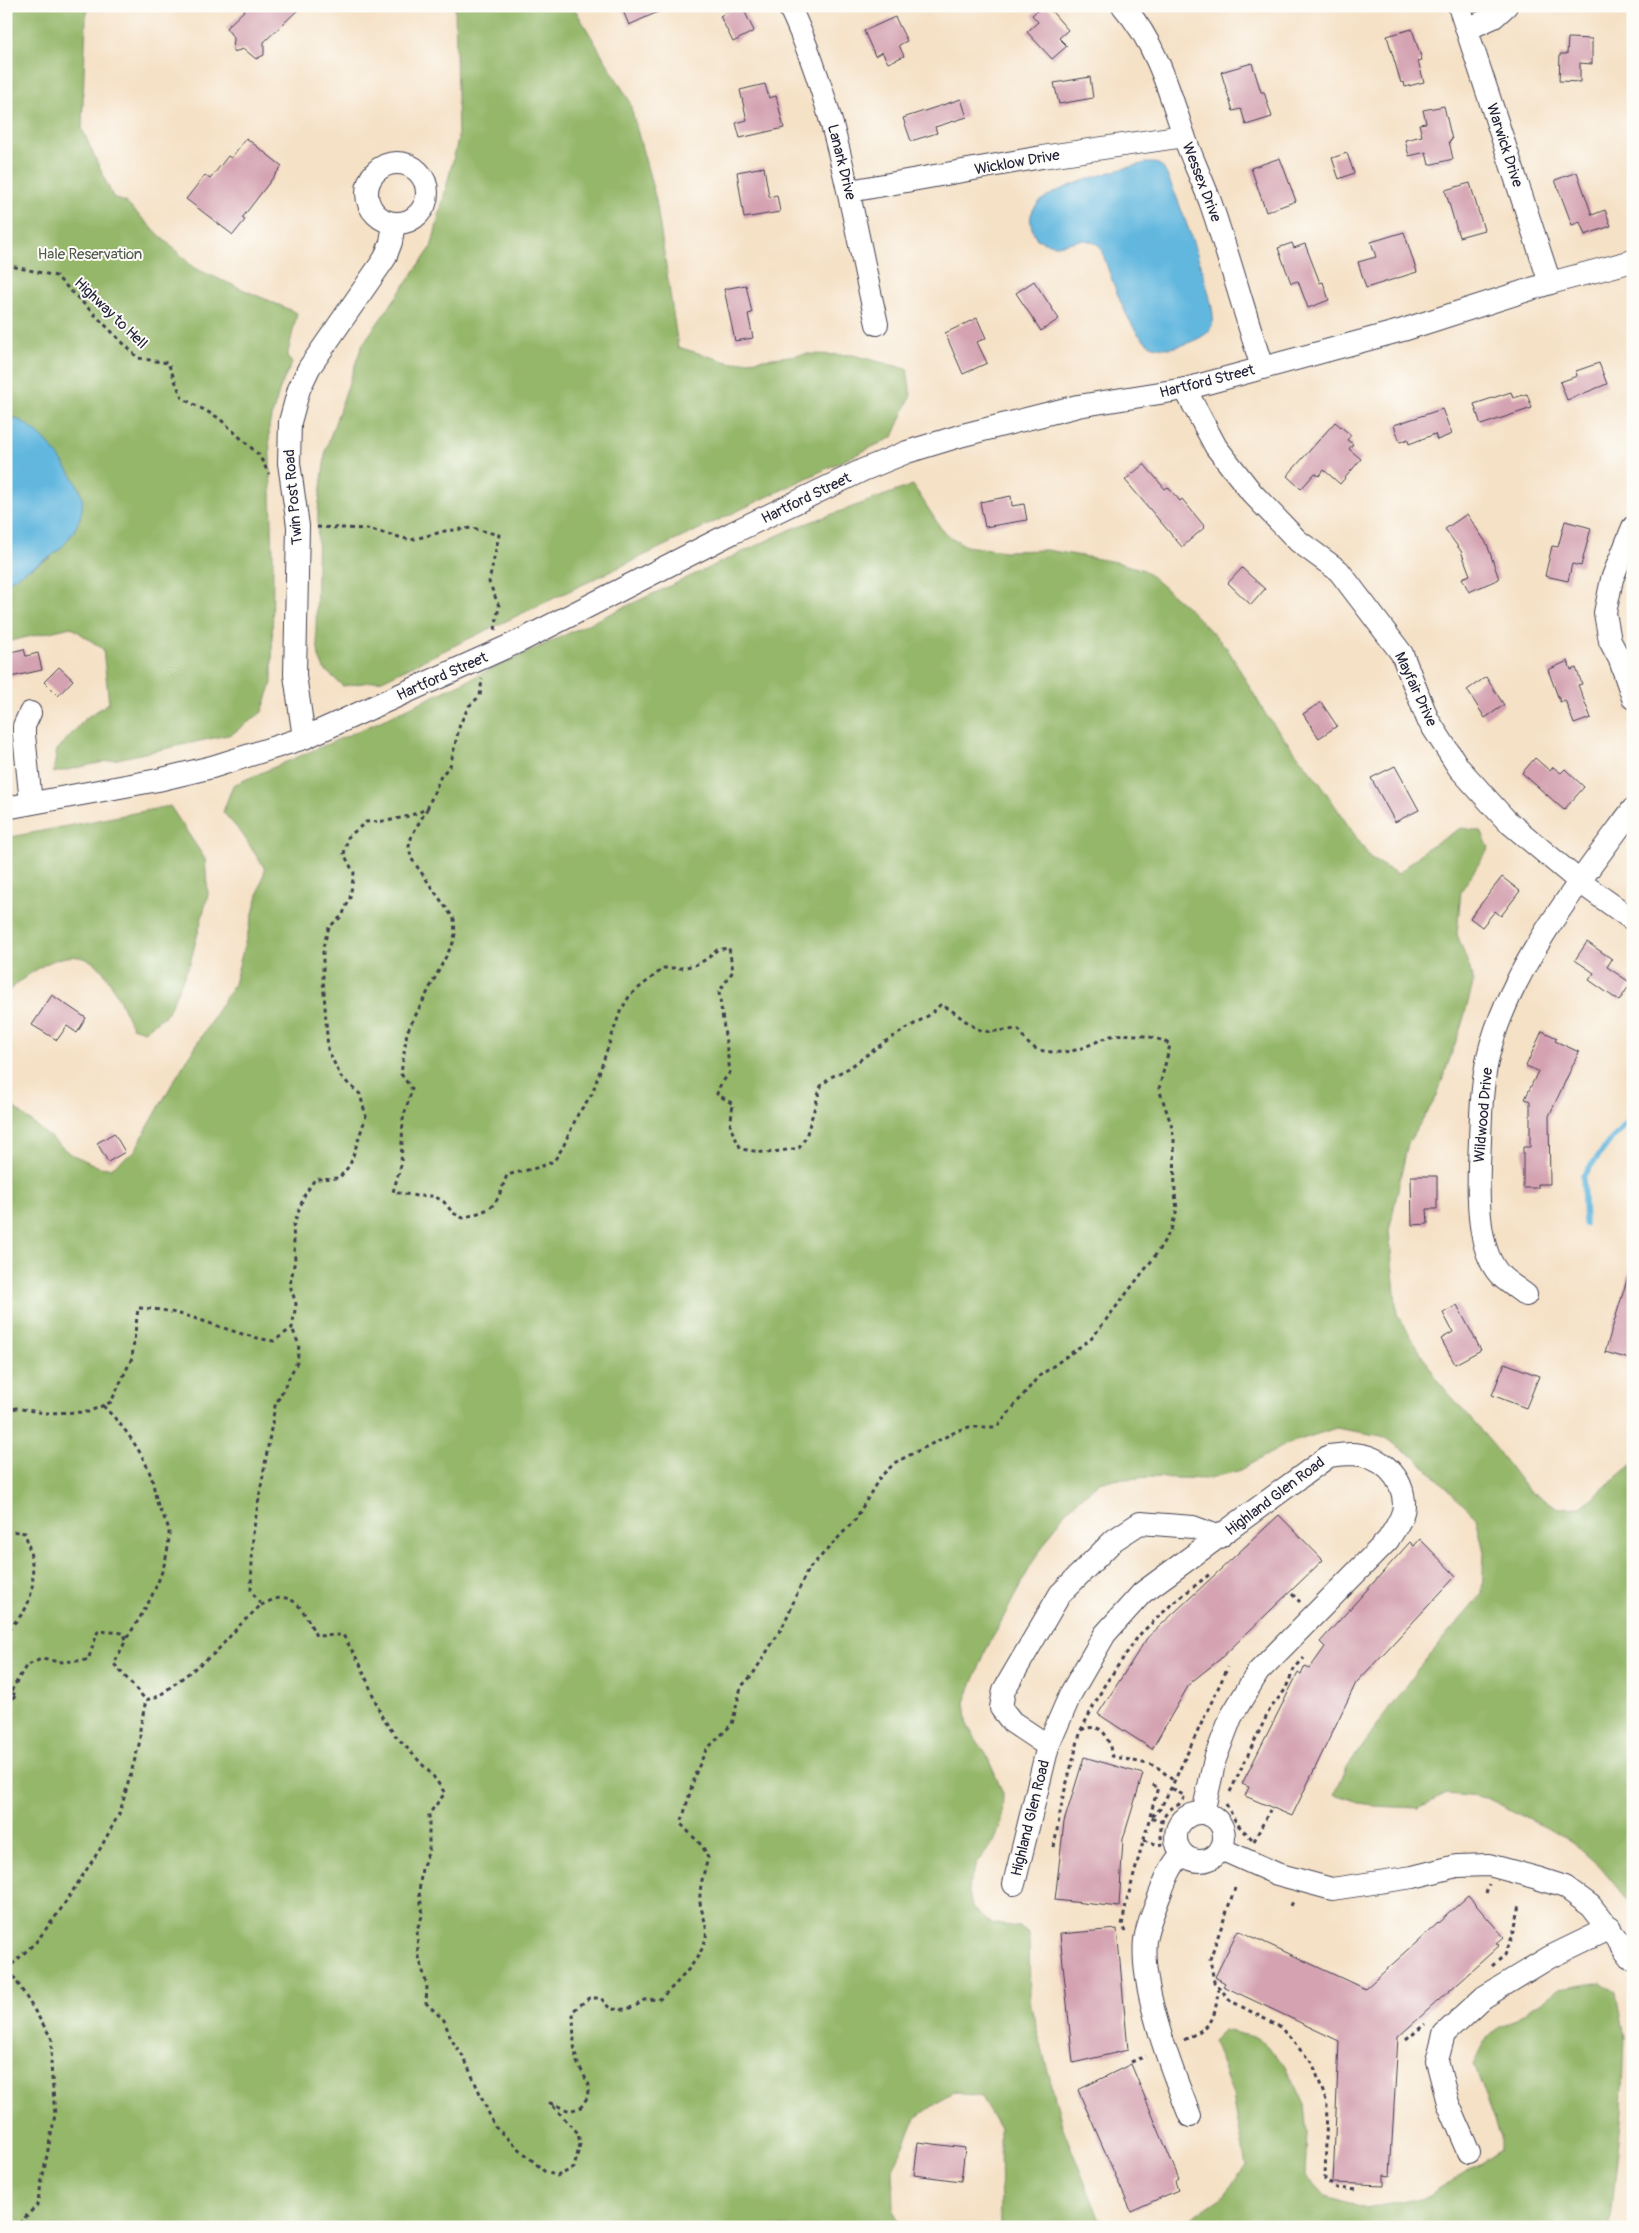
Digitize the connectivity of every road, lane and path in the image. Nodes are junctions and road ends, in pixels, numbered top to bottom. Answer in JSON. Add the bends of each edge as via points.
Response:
{"nodes":[{"id":1,"x":789,"y":6,"type":"edge"},
{"id":2,"x":1123,"y":6,"type":"edge"},
{"id":3,"x":1459,"y":6,"type":"edge"},
{"id":4,"x":1506,"y":6,"type":"edge"},
{"id":5,"x":1468,"y":29,"type":"junction"},
{"id":6,"x":1184,"y":136,"type":"junction"},
{"id":7,"x":850,"y":191,"type":"junction"},
{"id":8,"x":394,"y":223,"type":"dead end"},
{"id":9,"x":1633,"y":260,"type":"edge"},
{"id":10,"x":6,"y":265,"type":"edge"},
{"id":11,"x":1550,"y":284,"type":"junction"},
{"id":12,"x":877,"y":324,"type":"dead end"},
{"id":13,"x":1262,"y":367,"type":"junction"},
{"id":14,"x":1185,"y":389,"type":"junction"},
{"id":15,"x":271,"y":478,"type":"dead end"},
{"id":16,"x":298,"y":526,"type":"junction"},
{"id":17,"x":1633,"y":528,"type":"edge"},
{"id":18,"x":488,"y":656,"type":"junction"},
{"id":19,"x":1633,"y":698,"type":"edge"},
{"id":20,"x":30,"y":714,"type":"dead end"},
{"id":21,"x":304,"y":738,"type":"junction"},
{"id":22,"x":31,"y":803,"type":"junction"},
{"id":23,"x":6,"y":808,"type":"edge"},
{"id":24,"x":427,"y":809,"type":"junction"},
{"id":25,"x":1633,"y":809,"type":"edge"},
{"id":26,"x":1580,"y":882,"type":"junction"},
{"id":27,"x":1633,"y":920,"type":"edge"},
{"id":28,"x":1526,"y":1295,"type":"dead end"},
{"id":29,"x":292,"y":1328,"type":"junction"},
{"id":30,"x":103,"y":1406,"type":"junction"},
{"id":31,"x":6,"y":1411,"type":"edge"},
{"id":32,"x":6,"y":1533,"type":"edge"},
{"id":33,"x":1220,"y":1537,"type":"junction"},
{"id":34,"x":1211,"y":1573,"type":"dead end"},
{"id":35,"x":261,"y":1606,"type":"junction"},
{"id":36,"x":6,"y":1632,"type":"edge"},
{"id":37,"x":126,"y":1640,"type":"junction"},
{"id":38,"x":1305,"y":1655,"type":"dead end"},
{"id":39,"x":1228,"y":1667,"type":"dead end"},
{"id":40,"x":146,"y":1700,"type":"junction"},
{"id":41,"x":6,"y":1704,"type":"edge"},
{"id":42,"x":1082,"y":1730,"type":"junction"},
{"id":43,"x":1048,"y":1746,"type":"junction"},
{"id":44,"x":1174,"y":1781,"type":"junction"},
{"id":45,"x":1171,"y":1788,"type":"junction"},
{"id":46,"x":1229,"y":1794,"type":"dead end"},
{"id":47,"x":1225,"y":1803,"type":"dead end"},
{"id":48,"x":1270,"y":1810,"type":"dead end"},
{"id":49,"x":1203,"y":1813,"type":"junction"},
{"id":50,"x":1163,"y":1822,"type":"junction"},
{"id":51,"x":1144,"y":1840,"type":"dead end"},
{"id":52,"x":1254,"y":1841,"type":"junction"},
{"id":53,"x":1258,"y":1845,"type":"dead end"},
{"id":54,"x":1054,"y":1847,"type":"dead end"},
{"id":55,"x":1221,"y":1849,"type":"junction"},
{"id":56,"x":1182,"y":1854,"type":"junction"},
{"id":57,"x":1014,"y":1884,"type":"dead end"},
{"id":58,"x":1235,"y":1888,"type":"dead end"},
{"id":59,"x":1610,"y":1928,"type":"junction"},
{"id":60,"x":1633,"y":1960,"type":"edge"},
{"id":61,"x":8,"y":1970,"type":"edge"},
{"id":62,"x":1219,"y":1988,"type":"junction"},
{"id":63,"x":1177,"y":2044,"type":"dead end"},
{"id":64,"x":1190,"y":2116,"type":"dead end"},
{"id":65,"x":1469,"y":2152,"type":"dead end"},
{"id":66,"x":1357,"y":2190,"type":"dead end"},
{"id":67,"x":16,"y":2227,"type":"edge"}],
"edges":[{"from":1,"to":7,"type":"street","name":"Lanark Drive","via":[[818,76]]},
{"from":2,"to":6,"type":"street","name":"Wessex Drive","via":[[1137,22],[1152,49],[1173,97]]},
{"from":3,"to":5,"type":"street","name":"Warwick Drive"},
{"from":4,"to":5,"type":"street","via":[[1494,17]]},
{"from":5,"to":11,"type":"street","name":"Warwick Drive"},
{"from":6,"to":7,"type":"street","name":"Wicklow Drive"},
{"from":6,"to":13,"type":"street","name":"Wessex Drive","via":[[1212,206]]},
{"from":7,"to":12,"type":"street","name":"Lanark Drive"},
{"from":8,"to":16,"type":"street","name":"Twin Post Road","via":[[385,258],[315,358],[296,400],[290,422],[288,463]]},
{"from":9,"to":11,"type":"street","name":"Hartford Street"},
{"from":10,"to":15,"type":"path","name":"Highway to Hell","via":[[56,276],[138,358],[168,363],[182,398],[219,418],[259,455]]},
{"from":11,"to":13,"type":"street","name":"Hartford Street","via":[[1403,330]]},
{"from":13,"to":14,"type":"street","name":"Hartford Street"},
{"from":14,"to":18,"type":"street","name":"Hartford Street","via":[[1078,406],[907,452],[749,525]]},
{"from":14,"to":26,"type":"street","name":"Mayfair Drive","via":[[1216,447],[1252,492],[1298,541],[1338,571],[1392,640],[1402,654],[1428,720],[1459,768],[1506,820]]},
{"from":16,"to":18,"type":"path","via":[[367,529],[411,540],[472,528],[499,535],[489,582],[499,606]]},
{"from":16,"to":21,"type":"street","name":"Twin Post Road","via":[[295,675]]},
{"from":17,"to":19,"type":"street","via":[[1612,579],[1605,613],[1610,641]]},
{"from":18,"to":21,"type":"street","name":"Hartford Street"},
{"from":18,"to":24,"type":"path","via":[[480,696],[469,706],[460,724],[450,766],[441,776]]},
{"from":20,"to":22,"type":"street","via":[[24,735]]},
{"from":21,"to":22,"type":"street","name":"Hartford Street","via":[[158,780]]},
{"from":22,"to":23,"type":"street","name":"Hartford Street"},
{"from":24,"to":29,"type":"path","via":[[402,818],[366,822],[348,837],[344,854],[354,873],[350,898],[342,916],[328,927],[323,947],[323,978],[328,1050],[341,1077],[360,1094],[366,1116],[350,1166],[339,1178],[315,1179],[304,1196],[293,1227],[294,1260],[290,1285],[296,1304]]},
{"from":24,"to":35,"type":"path","via":[[412,835],[409,846],[411,858],[454,919],[455,934],[407,1032],[401,1074],[412,1089],[404,1119],[401,1165],[393,1192],[434,1196],[462,1218],[490,1210],[498,1200],[507,1176],[554,1161],[592,1094],[620,1012],[630,995],[664,968],[695,965],[717,950],[729,948],[733,971],[719,992],[730,1072],[717,1094],[732,1104],[730,1127],[741,1149],[767,1153],[799,1148],[806,1136],[821,1086],[940,1005],[982,1031],[1019,1030],[1035,1050],[1068,1053],[1113,1036],[1164,1039],[1170,1045],[1159,1089],[1174,1140],[1177,1209],[1164,1245],[1092,1338],[1038,1377],[997,1427],[968,1427],[896,1462],[880,1477],[855,1520],[807,1571],[783,1626],[753,1674],[741,1686],[732,1724],[706,1750],[695,1775],[682,1824],[708,1858],[700,1882],[706,1937],[697,1956],[660,1999],[644,2000],[636,2007],[621,2010],[610,2009],[601,1998],[589,1998],[573,2011],[577,2062],[589,2085],[587,2098],[581,2107],[570,2111],[550,2103],[578,2133],[580,2144],[574,2168],[557,2176],[544,2171],[495,2127],[444,2020],[426,2003],[427,1986],[418,1953],[417,1929],[423,1914],[419,1892],[422,1868],[429,1851],[429,1814],[445,1793],[382,1717],[362,1666],[343,1635],[316,1636],[302,1609],[294,1601],[281,1598]]},
{"from":25,"to":26,"type":"street","name":"Wildwood Drive"},
{"from":26,"to":27,"type":"street","name":"Mayfair Drive"},
{"from":26,"to":28,"type":"street","name":"Wildwood Drive","via":[[1520,974],[1491,1045],[1483,1084],[1478,1187],[1484,1247],[1500,1276]]},
{"from":29,"to":30,"type":"path","via":[[274,1341],[255,1338],[174,1311],[138,1308],[132,1358],[111,1402]]},
{"from":29,"to":35,"type":"path","via":[[299,1345],[297,1362],[275,1406],[253,1533],[251,1590]]},
{"from":30,"to":31,"type":"path","via":[[88,1412],[44,1413],[16,1408]]},
{"from":30,"to":37,"type":"path","via":[[134,1445],[151,1477],[169,1532],[164,1565],[139,1621]]},
{"from":32,"to":36,"type":"path","via":[[25,1533],[33,1573],[28,1604]]},
{"from":33,"to":43,"type":"street","name":"Highland Glen Road","via":[[1142,1593],[1105,1634],[1071,1693]]},
{"from":33,"to":43,"type":"street","via":[[1193,1527],[1140,1523],[1114,1540],[1060,1594],[1004,1690],[1001,1708],[1012,1722]]},
{"from":33,"to":49,"type":"street","name":"Highland Glen Road","via":[[1329,1456],[1353,1454],[1380,1461],[1399,1480],[1404,1506],[1388,1540],[1258,1672],[1236,1710],[1215,1759]]},
{"from":34,"to":42,"type":"path","via":[[1139,1635],[1104,1686]]},
{"from":35,"to":40,"type":"path","via":[[216,1652],[159,1696]]},
{"from":37,"to":40,"type":"path","via":[[114,1664]]},
{"from":37,"to":41,"type":"path","via":[[124,1633],[98,1631],[88,1660],[61,1662],[41,1659],[26,1666],[10,1693],[17,1695]]},
{"from":38,"to":46,"type":"path","via":[[1270,1709]]},
{"from":39,"to":44,"type":"path"},
{"from":40,"to":61,"type":"path","via":[[140,1741],[120,1812],[59,1912],[36,1942]]},
{"from":42,"to":44,"type":"path","via":[[1089,1726],[1100,1729],[1108,1737],[1112,1756],[1156,1766]]},
{"from":42,"to":54,"type":"path","via":[[1063,1797]]},
{"from":43,"to":57,"type":"street","name":"Highland Glen Road"},
{"from":44,"to":45,"type":"path"},
{"from":45,"to":50,"type":"path","via":[[1160,1809],[1150,1818]]},
{"from":45,"to":50,"type":"path","via":[[1185,1796],[1180,1806],[1167,1812]]},
{"from":47,"to":52,"type":"path","via":[[1237,1824]]},
{"from":48,"to":52,"type":"path"},
{"from":49,"to":55,"type":"street","via":[[1211,1815],[1222,1826],[1224,1841]]},
{"from":49,"to":56,"type":"street","via":[[1187,1816],[1176,1829],[1175,1838]]},
{"from":50,"to":51,"type":"path","via":[[1162,1844]]},
{"from":52,"to":53,"type":"path"},
{"from":55,"to":56,"type":"street","via":[[1215,1856],[1198,1862]]},
{"from":55,"to":59,"type":"street","via":[[1277,1874],[1332,1889],[1413,1878],[1457,1866],[1489,1865],[1565,1888],[1591,1906]]},
{"from":56,"to":64,"type":"street","via":[[1173,1862],[1149,1925],[1145,1940],[1146,1973],[1158,2026]]},
{"from":58,"to":62,"type":"path","via":[[1210,1959],[1214,1982]]},
{"from":59,"to":60,"type":"street"},
{"from":59,"to":65,"type":"street","via":[[1550,1957],[1484,1997],[1444,2034],[1437,2061],[1448,2103]]},
{"from":61,"to":67,"type":"path","via":[[52,2039],[50,2065],[55,2115],[37,2205]]},
{"from":62,"to":63,"type":"path","via":[[1214,2019],[1204,2029]]},
{"from":62,"to":66,"type":"path","via":[[1231,2001],[1280,2027],[1313,2064],[1328,2103],[1325,2180],[1337,2188]]}]}
